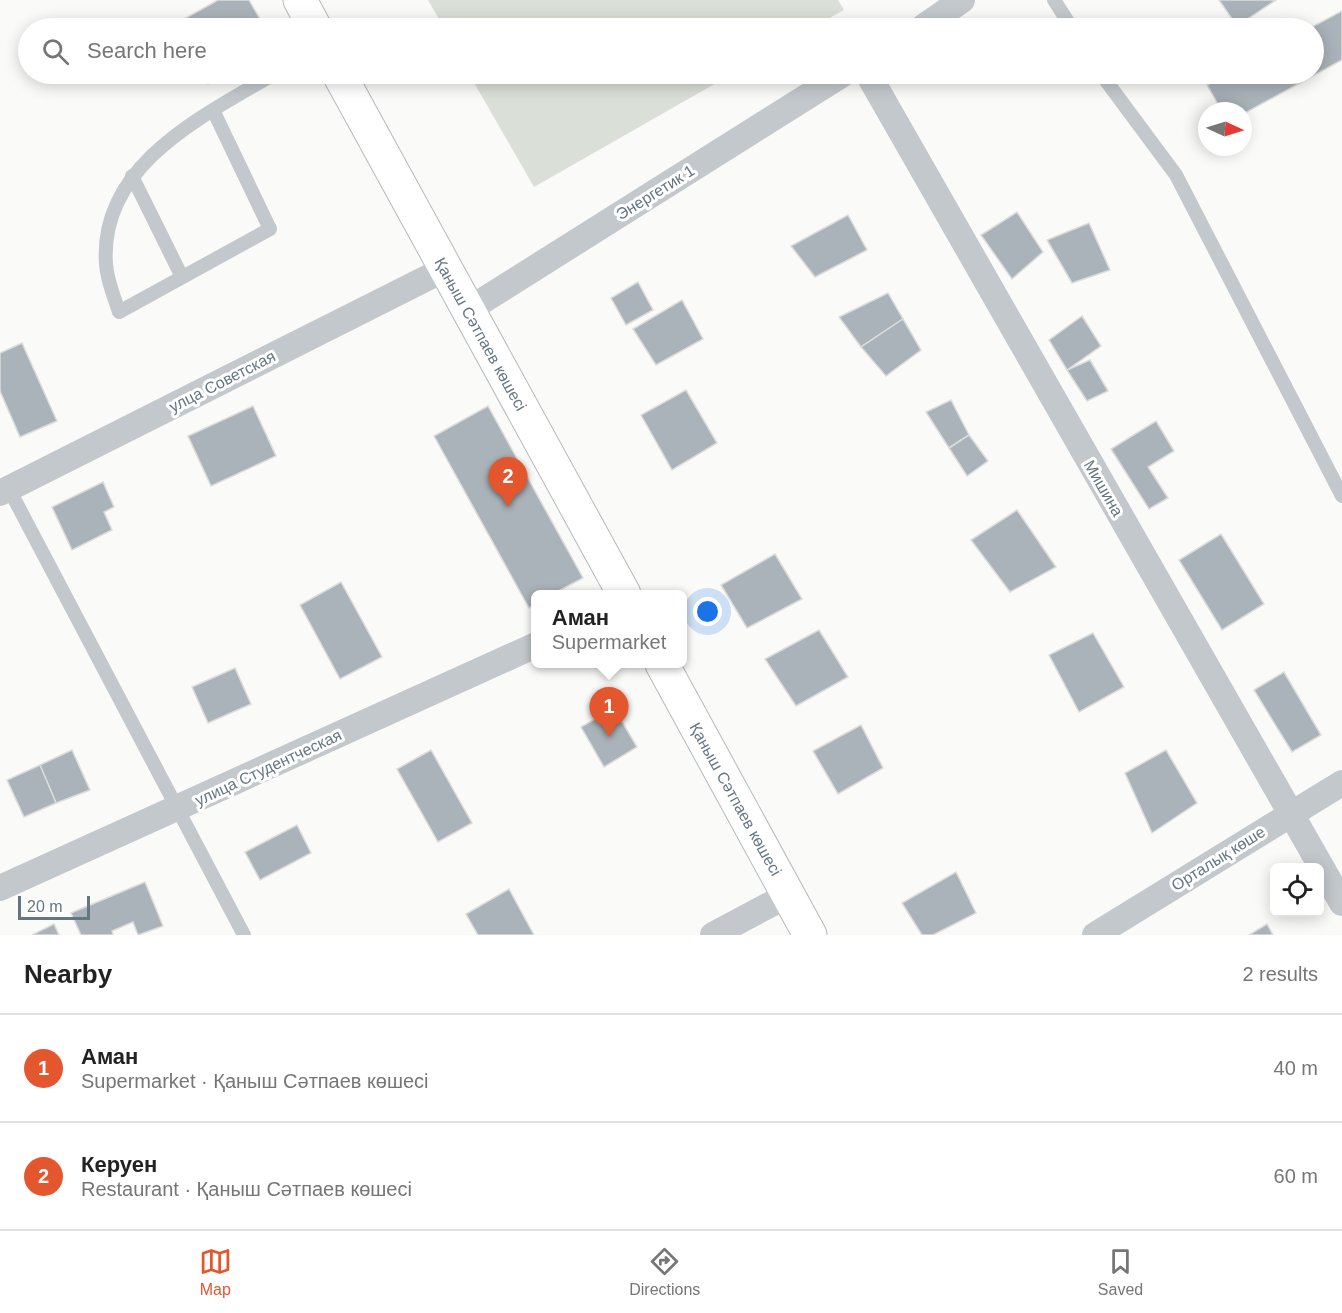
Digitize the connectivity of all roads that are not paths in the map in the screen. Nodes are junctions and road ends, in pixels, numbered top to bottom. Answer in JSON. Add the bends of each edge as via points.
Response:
{"nodes":[{"id":1,"x":300,"y":0,"type":"edge"},
{"id":2,"x":962,"y":0,"type":"edge"},
{"id":3,"x":1054,"y":0,"type":"edge"},
{"id":4,"x":310,"y":18,"type":"edge"},
{"id":5,"x":936,"y":18,"type":"edge"},
{"id":6,"x":1066,"y":18,"type":"edge"},
{"id":7,"x":257,"y":84,"type":"edge"},
{"id":8,"x":344,"y":84,"type":"edge"},
{"id":9,"x":827,"y":84,"type":"edge"},
{"id":10,"x":874,"y":84,"type":"edge"},
{"id":11,"x":1108,"y":84,"type":"edge"},
{"id":12,"x":213,"y":110,"type":"junction"},
{"id":13,"x":132,"y":176,"type":"junction"},
{"id":14,"x":445,"y":269,"type":"junction"},
{"id":15,"x":182,"y":277,"type":"junction"},
{"id":16,"x":468,"y":310,"type":"junction"},
{"id":17,"x":4,"y":491,"type":"edge"},
{"id":18,"x":1342,"y":496,"type":"edge"},
{"id":19,"x":622,"y":590,"type":"edge"},
{"id":20,"x":531,"y":647,"type":"edge"},
{"id":21,"x":665,"y":668,"type":"edge"},
{"id":22,"x":1342,"y":783,"type":"edge"},
{"id":23,"x":177,"y":809,"type":"junction"},
{"id":24,"x":1290,"y":814,"type":"junction"},
{"id":25,"x":0,"y":888,"type":"edge"},
{"id":26,"x":788,"y":895,"type":"junction"},
{"id":27,"x":1342,"y":903,"type":"edge"},
{"id":28,"x":244,"y":935,"type":"edge"},
{"id":29,"x":713,"y":935,"type":"edge"},
{"id":30,"x":810,"y":935,"type":"edge"},
{"id":31,"x":1095,"y":935,"type":"edge"}],
"edges":[{"from":1,"to":4,"type":"street"},
{"from":2,"to":5,"type":"street"},
{"from":3,"to":6,"type":"lane"},
{"from":7,"to":12,"type":"lane"},
{"from":8,"to":14,"type":"street","name":"Қаныш Сәтпаев көшесі"},
{"from":9,"to":16,"type":"street","name":"Энергетик 1"},
{"from":10,"to":24,"type":"street","name":"Мишина"},
{"from":11,"to":18,"type":"lane","via":[[1176,175]]},
{"from":12,"to":13,"type":"lane","via":[[155,152]]},
{"from":12,"to":15,"type":"lane","via":[[270,229]]},
{"from":13,"to":15,"type":"lane"},
{"from":13,"to":15,"type":"lane","via":[[108,225],[110,285],[119,312]]},
{"from":14,"to":16,"type":"street","name":"Қаныш Сәтпаев көшесі"},
{"from":14,"to":17,"type":"street","name":"улца Советская"},
{"from":16,"to":19,"type":"street","name":"Қаныш Сәтпаев көшесі"},
{"from":17,"to":23,"type":"lane"},
{"from":20,"to":23,"type":"street","name":"улица Студентческая"},
{"from":21,"to":26,"type":"street","name":"Қаныш Сәтпаев көшесі"},
{"from":22,"to":24,"type":"street","name":"Орталық көше"},
{"from":23,"to":25,"type":"street","name":"улица Студентческая"},
{"from":23,"to":28,"type":"lane"},
{"from":24,"to":27,"type":"street","name":"Мишина"},
{"from":24,"to":31,"type":"street","name":"Орталық көше"},
{"from":26,"to":29,"type":"street"},
{"from":26,"to":30,"type":"street","name":"Қаныш Сәтпаев көшесі"}]}
